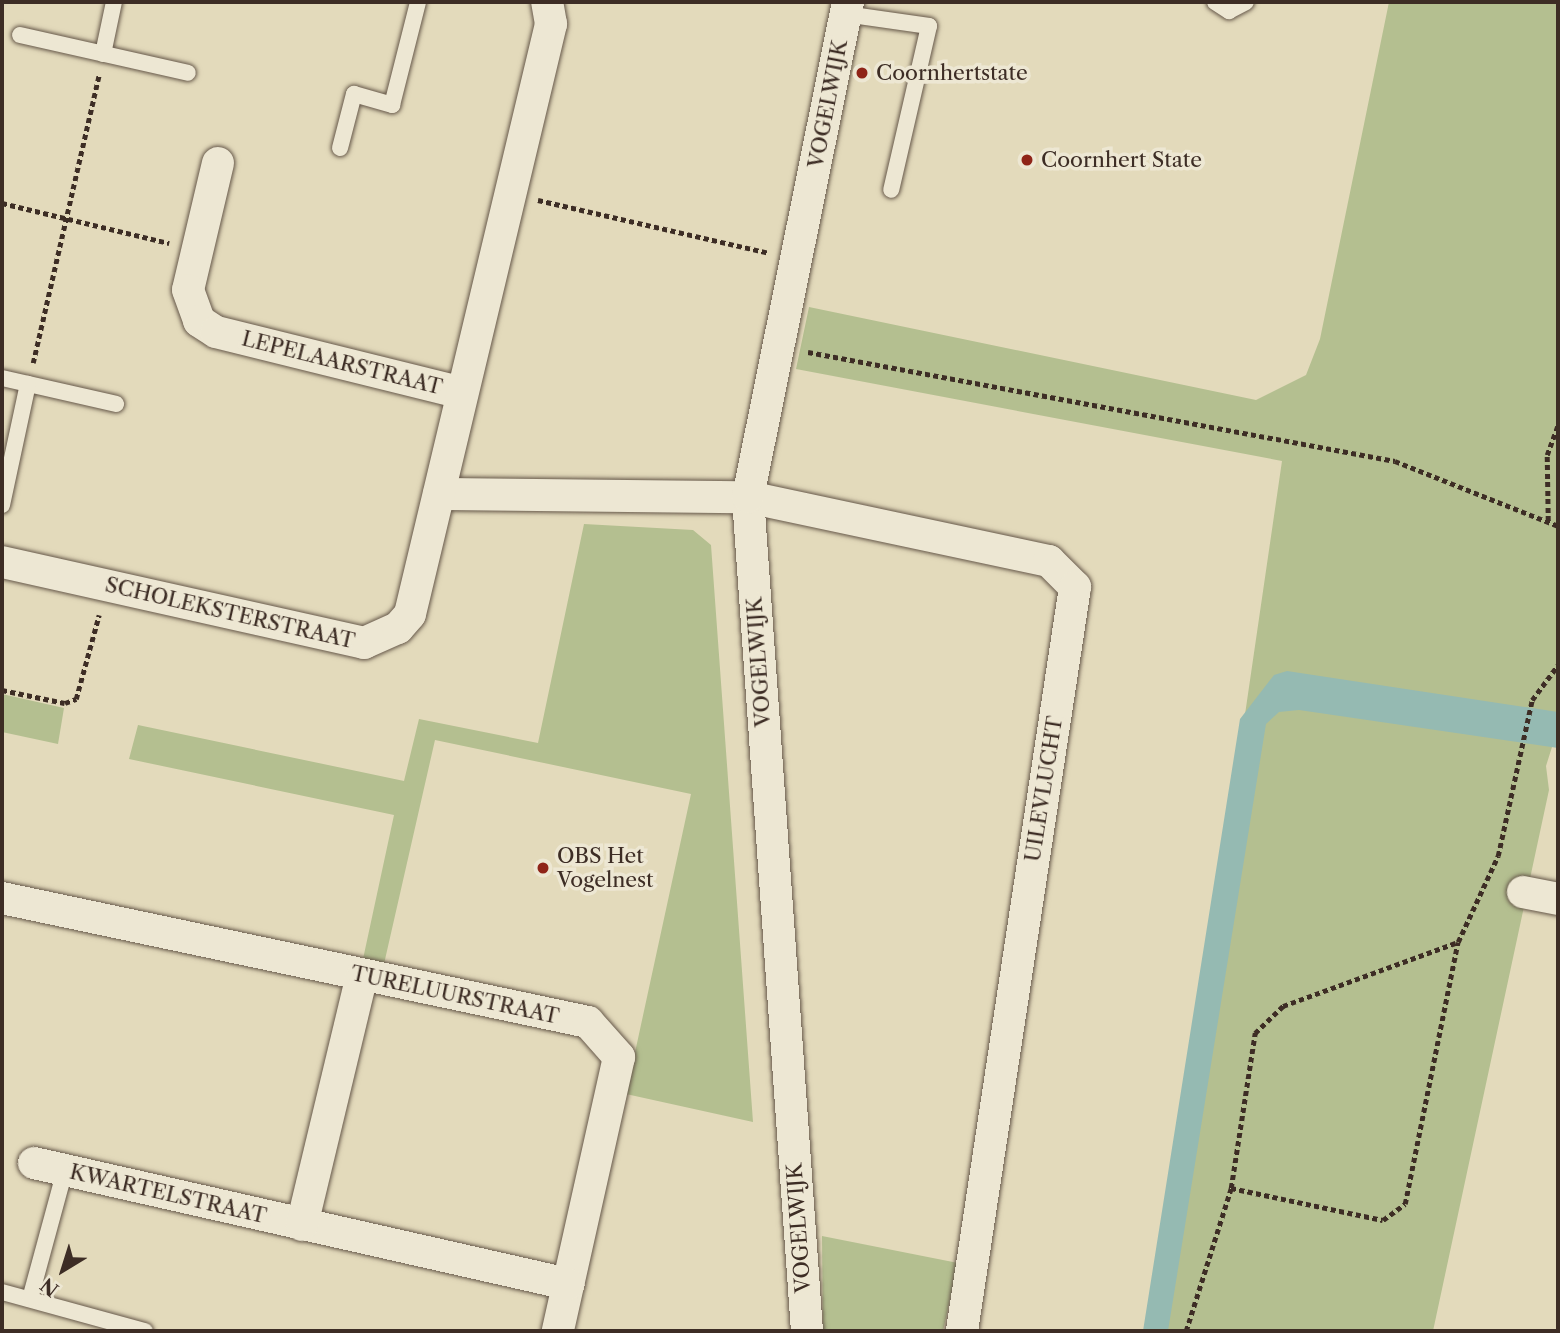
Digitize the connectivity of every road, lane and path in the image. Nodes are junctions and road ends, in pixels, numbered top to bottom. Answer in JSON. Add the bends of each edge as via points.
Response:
{"nodes":[{"id":1,"x":114,"y":2,"type":"edge"},
{"id":2,"x":418,"y":2,"type":"edge"},
{"id":3,"x":547,"y":2,"type":"edge"},
{"id":4,"x":1215,"y":2,"type":"edge"},
{"id":5,"x":1246,"y":2,"type":"edge"},
{"id":6,"x":847,"y":8,"type":"edge"},
{"id":7,"x":20,"y":35,"type":"dead end"},
{"id":8,"x":103,"y":54,"type":"junction"},
{"id":9,"x":188,"y":73,"type":"dead end"},
{"id":10,"x":340,"y":148,"type":"dead end"},
{"id":11,"x":218,"y":163,"type":"dead end"},
{"id":12,"x":891,"y":190,"type":"dead end"},
{"id":13,"x":510,"y":194,"type":"junction"},
{"id":14,"x":2,"y":203,"type":"edge"},
{"id":15,"x":66,"y":218,"type":"junction"},
{"id":16,"x":197,"y":250,"type":"junction"},
{"id":17,"x":797,"y":259,"type":"junction"},
{"id":18,"x":779,"y":346,"type":"junction"},
{"id":19,"x":2,"y":378,"type":"edge"},
{"id":20,"x":28,"y":384,"type":"junction"},
{"id":21,"x":462,"y":393,"type":"junction"},
{"id":22,"x":116,"y":404,"type":"dead end"},
{"id":23,"x":1558,"y":424,"type":"edge"},
{"id":24,"x":439,"y":494,"type":"junction"},
{"id":25,"x":748,"y":497,"type":"junction"},
{"id":26,"x":2,"y":505,"type":"edge"},
{"id":27,"x":1548,"y":521,"type":"junction"},
{"id":28,"x":1558,"y":526,"type":"edge"},
{"id":29,"x":2,"y":562,"type":"edge"},
{"id":30,"x":103,"y":601,"type":"dead end"},
{"id":31,"x":1558,"y":666,"type":"edge"},
{"id":32,"x":2,"y":690,"type":"edge"},
{"id":33,"x":1523,"y":892,"type":"dead end"},
{"id":34,"x":2,"y":898,"type":"edge"},
{"id":35,"x":1558,"y":899,"type":"edge"},
{"id":36,"x":1458,"y":942,"type":"junction"},
{"id":37,"x":362,"y":976,"type":"junction"},
{"id":38,"x":34,"y":1163,"type":"dead end"},
{"id":39,"x":65,"y":1170,"type":"junction"},
{"id":40,"x":1231,"y":1188,"type":"junction"},
{"id":41,"x":302,"y":1225,"type":"junction"},
{"id":42,"x":568,"y":1284,"type":"junction"},
{"id":43,"x":2,"y":1292,"type":"edge"},
{"id":44,"x":30,"y":1299,"type":"junction"},
{"id":45,"x":145,"y":1331,"type":"edge"},
{"id":46,"x":558,"y":1331,"type":"edge"},
{"id":47,"x":807,"y":1331,"type":"edge"},
{"id":48,"x":962,"y":1331,"type":"edge"},
{"id":49,"x":1186,"y":1331,"type":"edge"}],
"edges":[{"from":1,"to":8,"type":"lane"},
{"from":2,"to":10,"type":"lane","via":[[392,105],[354,94]]},
{"from":3,"to":13,"type":"street","name":"LEPELAARSTRAAT","via":[[551,24]]},
{"from":4,"to":5,"type":"lane","via":[[1229,11]]},
{"from":6,"to":12,"type":"lane","via":[[929,26]]},
{"from":6,"to":17,"type":"street","name":"VOGELWIJK"},
{"from":7,"to":8,"type":"lane"},
{"from":8,"to":9,"type":"lane"},
{"from":8,"to":15,"type":"path"},
{"from":11,"to":16,"type":"street","name":"LEPELAARSTRAAT"},
{"from":13,"to":17,"type":"path"},
{"from":13,"to":21,"type":"street","name":"LEPELAARSTRAAT"},
{"from":14,"to":15,"type":"path"},
{"from":15,"to":16,"type":"path"},
{"from":15,"to":20,"type":"path"},
{"from":16,"to":21,"type":"street","name":"LEPELAARSTRAAT","via":[[189,304],[199,321],[216,331]]},
{"from":17,"to":18,"type":"street","name":"VOGELWIJK"},
{"from":18,"to":25,"type":"street","name":"VOGELWIJK"},
{"from":18,"to":27,"type":"path","via":[[1395,461]]},
{"from":19,"to":20,"type":"lane"},
{"from":20,"to":22,"type":"lane"},
{"from":20,"to":26,"type":"lane"},
{"from":21,"to":24,"type":"street","name":"SCHOLEKSTERSTRAAT"},
{"from":23,"to":27,"type":"path","via":[[1547,456]]},
{"from":24,"to":25,"type":"street"},
{"from":24,"to":29,"type":"street","name":"SCHOLEKSTERSTRAAT","via":[[410,614],[380,642]]},
{"from":25,"to":47,"type":"street","name":"VOGELWIJK"},
{"from":25,"to":48,"type":"street","name":"UILEVLUCHT","via":[[1049,561],[1075,587]]},
{"from":27,"to":28,"type":"path"},
{"from":30,"to":32,"type":"path","via":[[76,699],[65,703]]},
{"from":31,"to":36,"type":"path","via":[[1532,699],[1498,856]]},
{"from":33,"to":35,"type":"street"},
{"from":34,"to":37,"type":"street","name":"TURELUURSTRAAT"},
{"from":36,"to":40,"type":"path","via":[[1283,1006],[1255,1033]]},
{"from":36,"to":40,"type":"path","via":[[1405,1204],[1383,1220]]},
{"from":37,"to":41,"type":"street"},
{"from":37,"to":42,"type":"street","name":"TURELUURSTRAAT","via":[[589,1022],[617,1049]]},
{"from":38,"to":39,"type":"street","name":"KWARTELSTRAAT"},
{"from":39,"to":41,"type":"street","name":"KWARTELSTRAAT"},
{"from":39,"to":44,"type":"lane"},
{"from":40,"to":49,"type":"path"},
{"from":41,"to":42,"type":"street","name":"KWARTELSTRAAT"},
{"from":42,"to":46,"type":"street","name":"TURELUURSTRAAT"},
{"from":43,"to":44,"type":"lane"},
{"from":44,"to":45,"type":"lane"}]}
